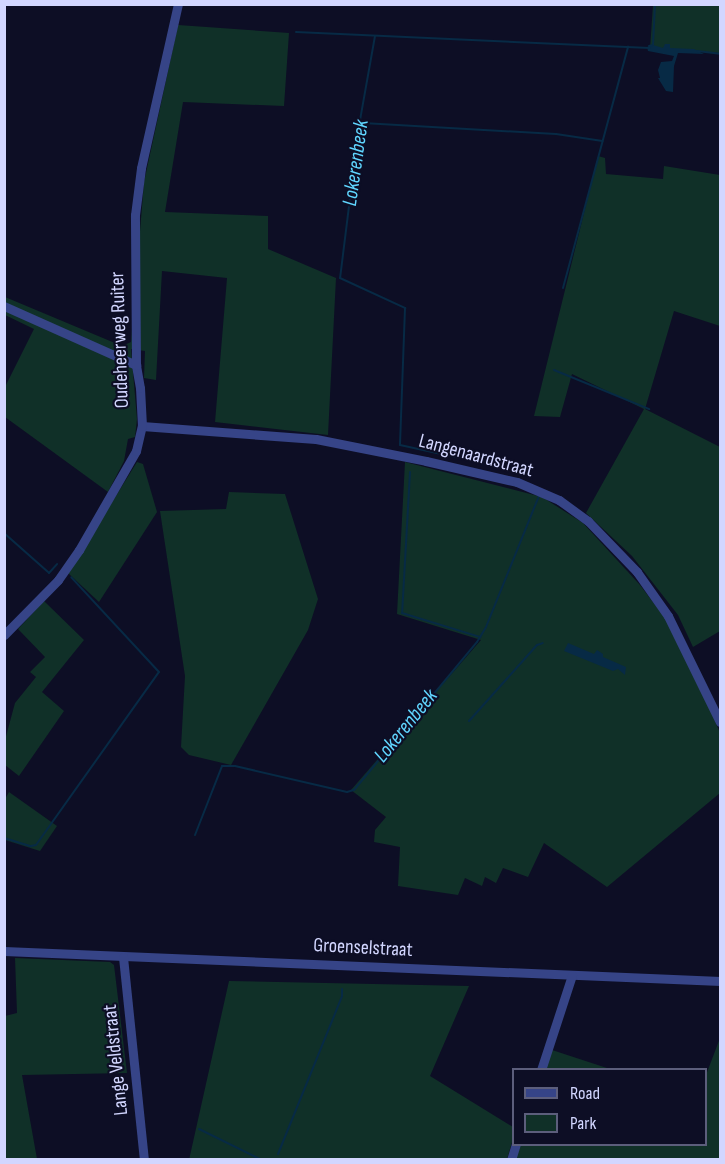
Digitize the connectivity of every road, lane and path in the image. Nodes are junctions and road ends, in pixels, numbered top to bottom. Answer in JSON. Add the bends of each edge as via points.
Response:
{"nodes":[{"id":1,"x":178,"y":4,"type":"edge"},
{"id":2,"x":4,"y":306,"type":"edge"},
{"id":3,"x":136,"y":364,"type":"junction"},
{"id":4,"x":142,"y":426,"type":"junction"},
{"id":5,"x":4,"y":635,"type":"edge"},
{"id":6,"x":720,"y":722,"type":"edge"},
{"id":7,"x":4,"y":951,"type":"edge"},
{"id":8,"x":123,"y":957,"type":"junction"},
{"id":9,"x":572,"y":975,"type":"junction"},
{"id":10,"x":720,"y":981,"type":"edge"},
{"id":11,"x":542,"y":1068,"type":"edge"},
{"id":12,"x":144,"y":1160,"type":"edge"}],
"edges":[{"from":1,"to":3,"type":"street","name":"Oudeheerweg Ruiter","via":[[141,168],[135,215]]},
{"from":2,"to":3,"type":"street"},
{"from":3,"to":4,"type":"street","name":"Oudeheerweg Ruiter"},
{"from":4,"to":5,"type":"street","name":"Oudeheerweg Ruiter","via":[[128,467],[79,550],[58,580]]},
{"from":4,"to":6,"type":"street","name":"Langenaardstraat","via":[[316,439],[517,482],[558,500],[588,521],[637,572],[668,616]]},
{"from":7,"to":8,"type":"street","name":"Groenselstraat"},
{"from":8,"to":9,"type":"street","name":"Groenselstraat"},
{"from":8,"to":12,"type":"street","name":"Lange Veldstraat"},
{"from":9,"to":10,"type":"street","name":"Groenselstraat"},
{"from":9,"to":11,"type":"street"}]}
